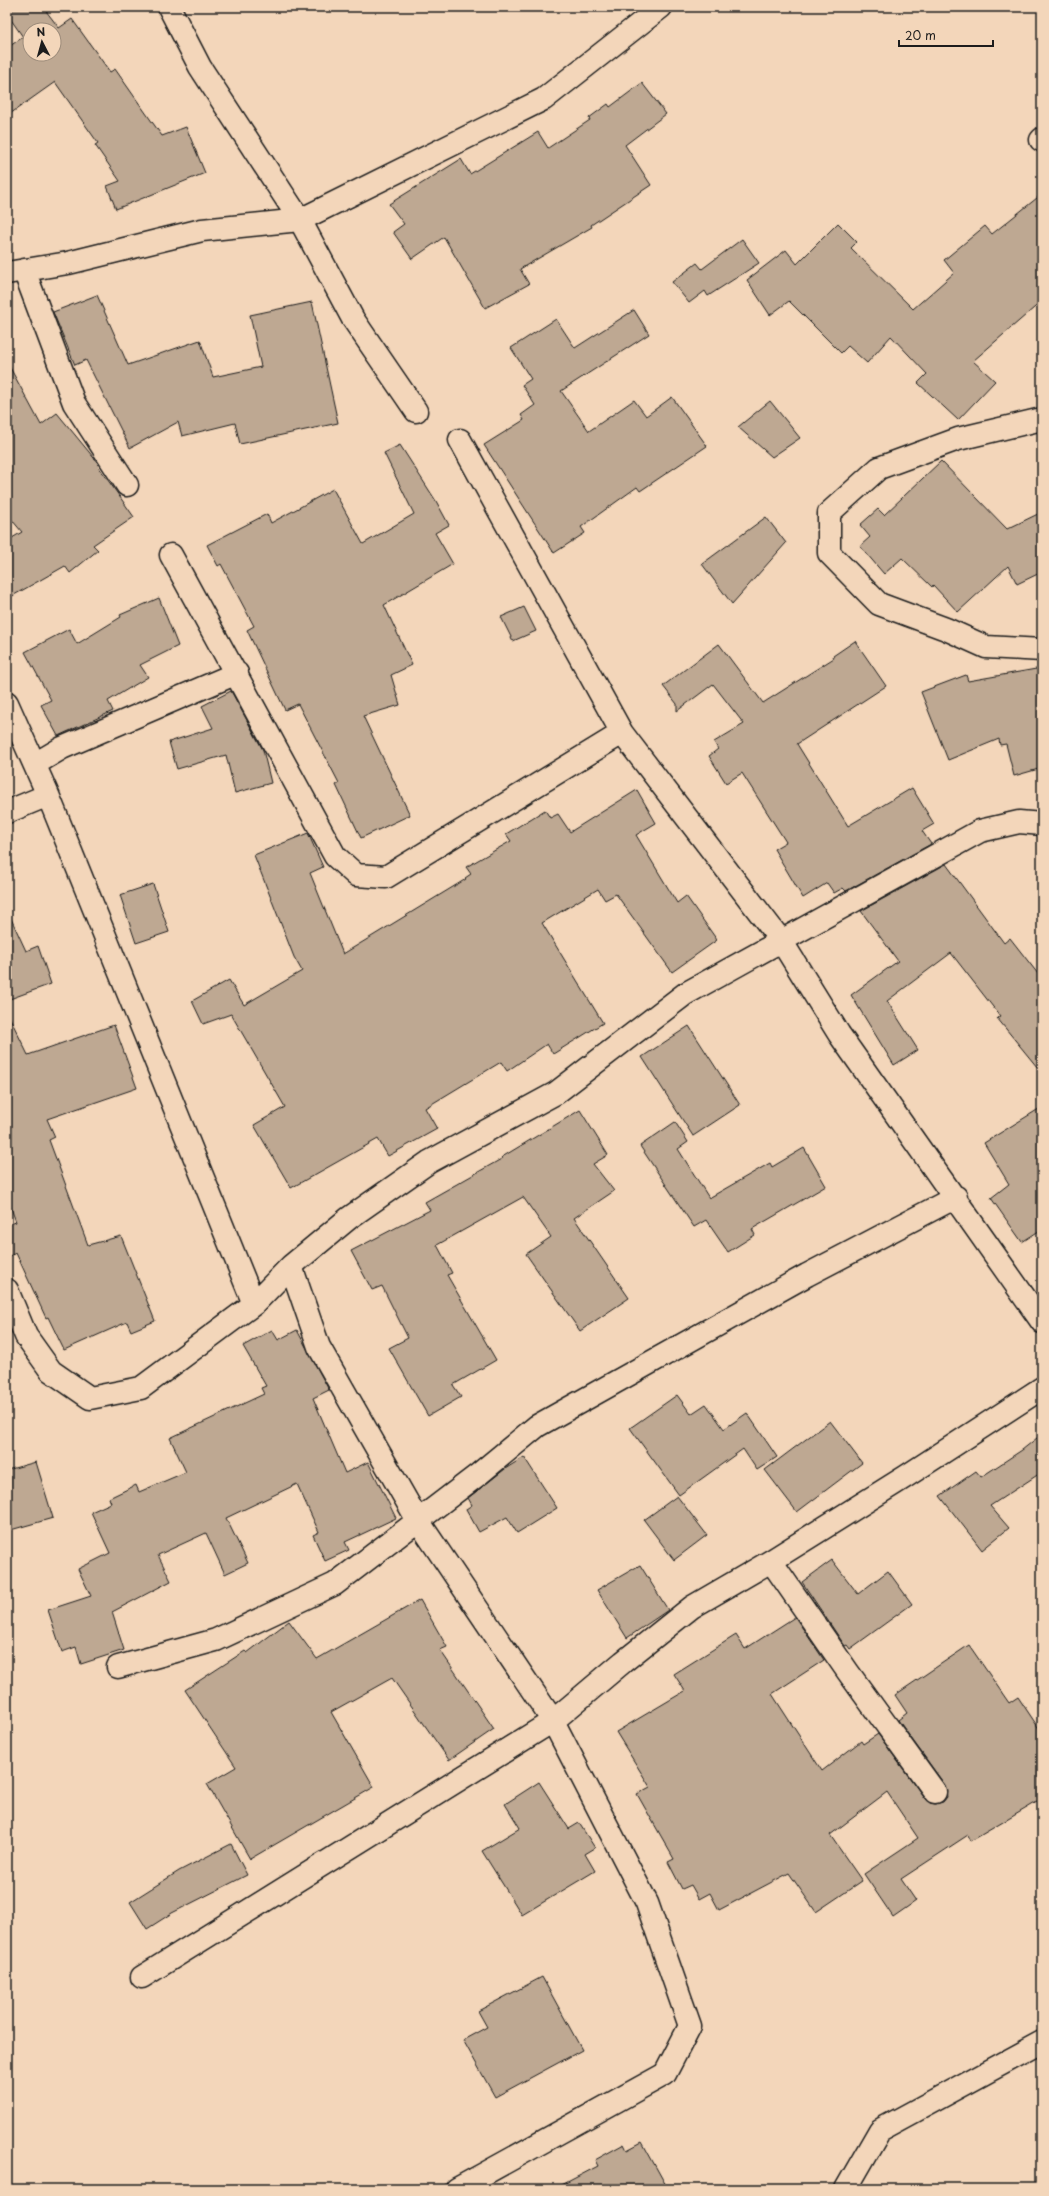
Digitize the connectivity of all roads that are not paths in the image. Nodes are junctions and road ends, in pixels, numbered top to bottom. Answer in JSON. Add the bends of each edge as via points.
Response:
{"nodes":[{"id":1,"x":169,"y":7,"type":"edge"},
{"id":2,"x":661,"y":7,"type":"edge"},
{"id":3,"x":300,"y":220,"type":"junction"},
{"id":4,"x":16,"y":272,"type":"edge"},
{"id":5,"x":416,"y":410,"type":"dead end"},
{"id":6,"x":1042,"y":419,"type":"edge"},
{"id":7,"x":460,"y":440,"type":"dead end"},
{"id":8,"x":127,"y":485,"type":"dead end"},
{"id":9,"x":172,"y":555,"type":"dead end"},
{"id":10,"x":1042,"y":650,"type":"edge"},
{"id":11,"x":237,"y":672,"type":"junction"},
{"id":12,"x":7,"y":702,"type":"edge"},
{"id":13,"x":622,"y":733,"type":"junction"},
{"id":14,"x":35,"y":764,"type":"junction"},
{"id":15,"x":48,"y":795,"type":"junction"},
{"id":16,"x":7,"y":812,"type":"edge"},
{"id":17,"x":1042,"y":824,"type":"edge"},
{"id":18,"x":782,"y":942,"type":"junction"},
{"id":19,"x":956,"y":1197,"type":"junction"},
{"id":20,"x":291,"y":1266,"type":"junction"},
{"id":21,"x":7,"y":1290,"type":"edge"},
{"id":22,"x":254,"y":1304,"type":"junction"},
{"id":23,"x":1042,"y":1322,"type":"edge"},
{"id":24,"x":1042,"y":1388,"type":"edge"},
{"id":25,"x":417,"y":1519,"type":"junction"},
{"id":26,"x":771,"y":1561,"type":"junction"},
{"id":27,"x":118,"y":1666,"type":"dead end"},
{"id":28,"x":553,"y":1722,"type":"junction"},
{"id":29,"x":935,"y":1792,"type":"dead end"},
{"id":30,"x":142,"y":1977,"type":"dead end"},
{"id":31,"x":1042,"y":2042,"type":"edge"},
{"id":32,"x":457,"y":2189,"type":"edge"},
{"id":33,"x":846,"y":2189,"type":"edge"}],
"edges":[{"from":1,"to":3,"type":"street","via":[[200,67]]},
{"from":2,"to":3,"type":"street","via":[[544,99]]},
{"from":3,"to":4,"type":"street","via":[[202,230],[68,263]]},
{"from":3,"to":5,"type":"street","via":[[353,319]]},
{"from":4,"to":8,"type":"street","via":[[74,403]]},
{"from":6,"to":10,"type":"street","via":[[958,439],[879,468],[829,513],[828,553],[879,604],[986,647]]},
{"from":7,"to":13,"type":"street"},
{"from":9,"to":11,"type":"street"},
{"from":11,"to":13,"type":"street","via":[[335,856],[356,875],[386,877]]},
{"from":11,"to":14,"type":"street","via":[[62,748]]},
{"from":12,"to":14,"type":"street"},
{"from":13,"to":18,"type":"street"},
{"from":14,"to":15,"type":"street"},
{"from":15,"to":16,"type":"street"},
{"from":15,"to":22,"type":"street"},
{"from":17,"to":18,"type":"street","via":[[1019,822],[980,831]]},
{"from":18,"to":19,"type":"street","via":[[839,1034]]},
{"from":18,"to":20,"type":"street","via":[[685,994],[556,1093],[430,1162],[349,1218]]},
{"from":19,"to":23,"type":"street"},
{"from":19,"to":25,"type":"street","via":[[807,1274],[537,1426],[479,1474]]},
{"from":20,"to":22,"type":"street"},
{"from":20,"to":25,"type":"street","via":[[319,1347]]},
{"from":21,"to":22,"type":"street","via":[[26,1336],[51,1371],[90,1398],[141,1388]]},
{"from":24,"to":26,"type":"street","via":[[974,1434]]},
{"from":25,"to":27,"type":"street","via":[[335,1584],[216,1640]]},
{"from":25,"to":28,"type":"street"},
{"from":26,"to":28,"type":"street","via":[[692,1607]]},
{"from":26,"to":29,"type":"street"},
{"from":28,"to":30,"type":"street"},
{"from":28,"to":32,"type":"street","via":[[647,1903],[690,2026],[664,2074]]},
{"from":31,"to":33,"type":"street","via":[[880,2130]]}]}
